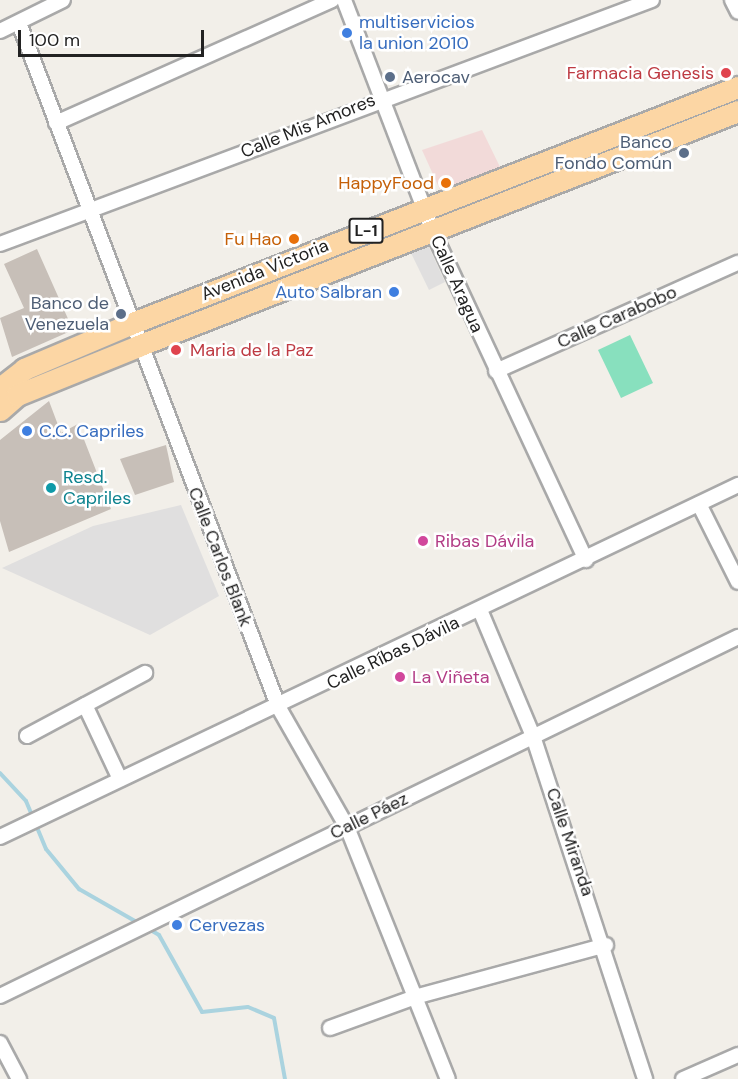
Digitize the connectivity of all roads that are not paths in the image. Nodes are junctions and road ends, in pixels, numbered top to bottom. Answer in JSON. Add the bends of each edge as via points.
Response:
{"nodes":[{"id":1,"x":63,"y":0,"type":"edge"},
{"id":2,"x":332,"y":0,"type":"edge"},
{"id":3,"x":344,"y":0,"type":"edge"},
{"id":4,"x":652,"y":0,"type":"edge"},
{"id":5,"x":732,"y":0,"type":"edge"},
{"id":6,"x":738,"y":12,"type":"edge"},
{"id":7,"x":19,"y":23,"type":"junction"},
{"id":8,"x":0,"y":31,"type":"edge"},
{"id":9,"x":738,"y":87,"type":"edge"},
{"id":10,"x":380,"y":98,"type":"junction"},
{"id":11,"x":738,"y":111,"type":"edge"},
{"id":12,"x":56,"y":123,"type":"junction"},
{"id":13,"x":425,"y":207,"type":"junction"},
{"id":14,"x":89,"y":213,"type":"junction"},
{"id":15,"x":433,"y":232,"type":"junction"},
{"id":16,"x":0,"y":244,"type":"edge"},
{"id":17,"x":738,"y":263,"type":"edge"},
{"id":18,"x":130,"y":324,"type":"junction"},
{"id":19,"x":138,"y":346,"type":"junction"},
{"id":20,"x":496,"y":371,"type":"junction"},
{"id":21,"x":0,"y":388,"type":"edge"},
{"id":22,"x":0,"y":410,"type":"edge"},
{"id":23,"x":738,"y":485,"type":"edge"},
{"id":24,"x":699,"y":504,"type":"junction"},
{"id":25,"x":586,"y":560,"type":"junction"},
{"id":26,"x":738,"y":582,"type":"edge"},
{"id":27,"x":480,"y":610,"type":"junction"},
{"id":28,"x":738,"y":637,"type":"edge"},
{"id":29,"x":145,"y":673,"type":"dead end"},
{"id":30,"x":85,"y":705,"type":"junction"},
{"id":31,"x":279,"y":708,"type":"junction"},
{"id":32,"x":27,"y":736,"type":"dead end"},
{"id":33,"x":533,"y":736,"type":"junction"},
{"id":34,"x":120,"y":779,"type":"junction"},
{"id":35,"x":347,"y":827,"type":"junction"},
{"id":36,"x":0,"y":837,"type":"edge"},
{"id":37,"x":606,"y":945,"type":"junction"},
{"id":38,"x":0,"y":996,"type":"edge"},
{"id":39,"x":415,"y":997,"type":"junction"},
{"id":40,"x":330,"y":1028,"type":"dead end"},
{"id":41,"x":0,"y":1043,"type":"edge"},
{"id":42,"x":738,"y":1054,"type":"edge"},
{"id":43,"x":18,"y":1079,"type":"edge"},
{"id":44,"x":448,"y":1079,"type":"edge"},
{"id":45,"x":645,"y":1079,"type":"edge"},
{"id":46,"x":683,"y":1079,"type":"edge"}],
"edges":[{"from":1,"to":7,"type":"street"},
{"from":2,"to":12,"type":"street"},
{"from":3,"to":10,"type":"street","name":"Calle Aragua"},
{"from":4,"to":10,"type":"street","name":"Calle Mis Amores"},
{"from":5,"to":6,"type":"street"},
{"from":7,"to":8,"type":"street"},
{"from":7,"to":12,"type":"street","name":"Calle Carlos Blank"},
{"from":9,"to":13,"type":"main road","name":"Avenida Victoria","number":"L-1"},
{"from":10,"to":13,"type":"street","name":"Calle Aragua"},
{"from":10,"to":14,"type":"street","name":"Calle Mis Amores"},
{"from":11,"to":15,"type":"main road","name":"Avenida Victoria","number":"L-1"},
{"from":12,"to":14,"type":"street","name":"Calle Carlos Blank"},
{"from":13,"to":15,"type":"street","name":"Calle Aragua"},
{"from":13,"to":18,"type":"main road","name":"Avenida Victoria","number":"L-1"},
{"from":14,"to":16,"type":"street","name":"Calle Mis Amores"},
{"from":14,"to":18,"type":"street","name":"Calle Carlos Blank"},
{"from":15,"to":19,"type":"main road","name":"Avenida Victoria","number":"L-1"},
{"from":15,"to":20,"type":"street","name":"Calle Aragua"},
{"from":17,"to":20,"type":"street","name":"Calle Carabobo"},
{"from":18,"to":19,"type":"street","name":"Calle Carlos Blank"},
{"from":18,"to":21,"type":"main road","name":"Avenida Victoria","number":"L-1","via":[[24,369]]},
{"from":19,"to":22,"type":"main road","name":"Avenida Victoria","number":"L-1","via":[[17,395]]},
{"from":19,"to":31,"type":"street","name":"Calle Carlos Blank"},
{"from":20,"to":25,"type":"street","name":"Calle Aragua"},
{"from":23,"to":24,"type":"street","name":"Calle Ríbas Dávila"},
{"from":24,"to":25,"type":"street","name":"Calle Ríbas Dávila"},
{"from":24,"to":26,"type":"street"},
{"from":25,"to":27,"type":"street","name":"Calle Ríbas Dávila"},
{"from":27,"to":31,"type":"street","name":"Calle Ríbas Dávila"},
{"from":27,"to":33,"type":"street","name":"Calle Miranda"},
{"from":28,"to":33,"type":"street","name":"Calle Páez"},
{"from":29,"to":30,"type":"street"},
{"from":30,"to":32,"type":"street"},
{"from":30,"to":34,"type":"street"},
{"from":31,"to":34,"type":"street","name":"Calle Ríbas Dávila"},
{"from":31,"to":35,"type":"street","name":"Calle Carlos Blank"},
{"from":33,"to":35,"type":"street","name":"Calle Páez"},
{"from":33,"to":37,"type":"street","name":"Calle Miranda"},
{"from":34,"to":36,"type":"street","name":"Calle Ríbas Dávila"},
{"from":35,"to":38,"type":"street","name":"Calle Páez"},
{"from":35,"to":39,"type":"street","name":"Calle Carlos Blank"},
{"from":37,"to":39,"type":"street"},
{"from":37,"to":45,"type":"street","name":"Calle Miranda"},
{"from":39,"to":40,"type":"street"},
{"from":39,"to":44,"type":"street","name":"Calle Carlos Blank"},
{"from":41,"to":43,"type":"street"},
{"from":42,"to":46,"type":"street"}]}
